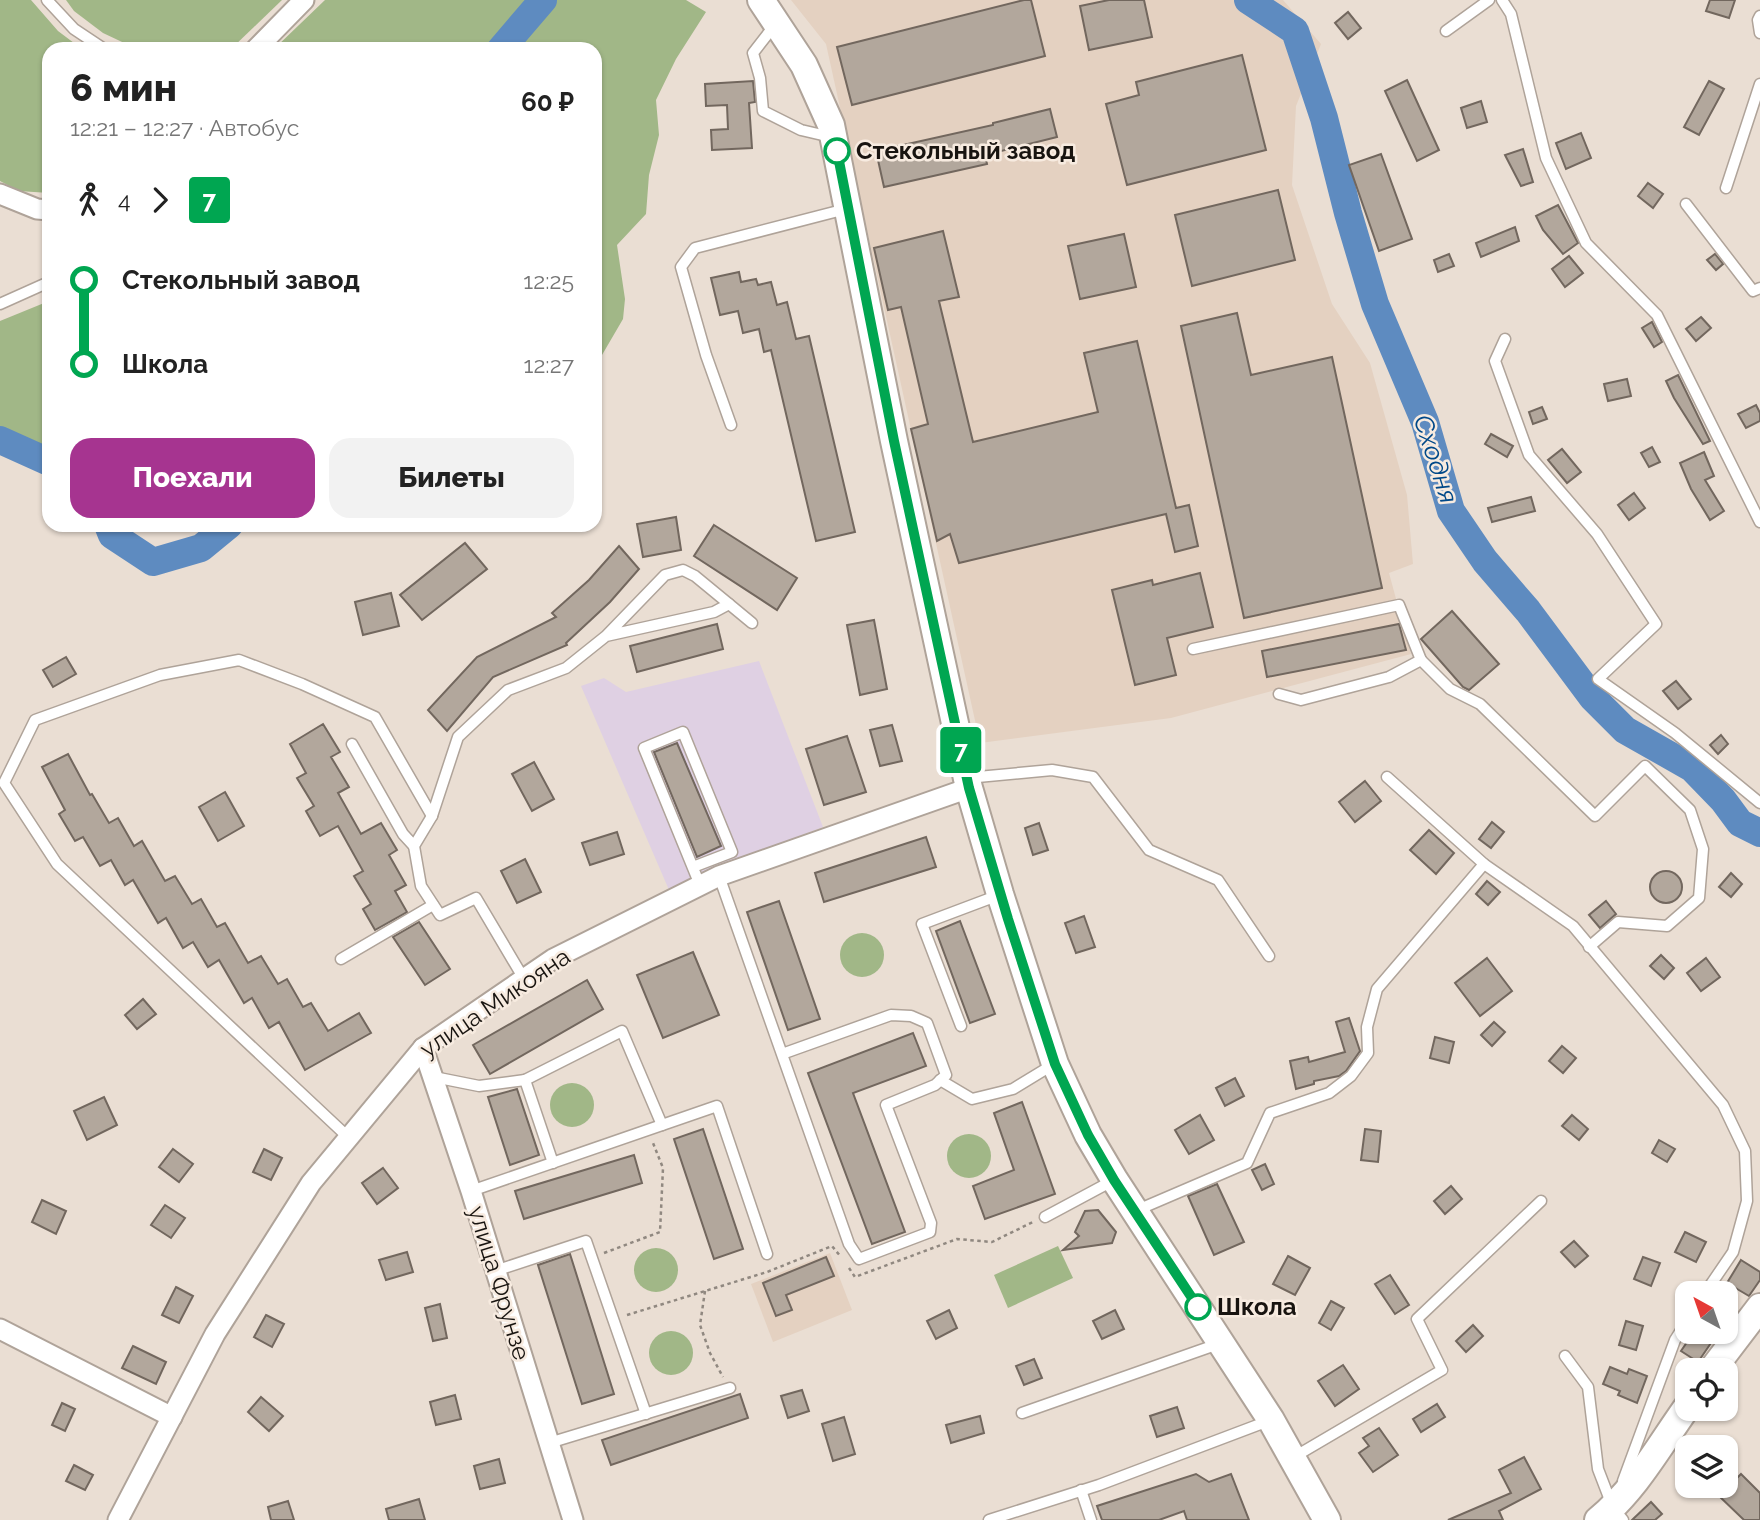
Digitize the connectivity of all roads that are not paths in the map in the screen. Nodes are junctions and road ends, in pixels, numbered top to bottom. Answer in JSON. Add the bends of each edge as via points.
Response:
{"nodes":[{"id":1,"x":47,"y":0,"type":"edge"},
{"id":2,"x":304,"y":0,"type":"edge"},
{"id":3,"x":761,"y":0,"type":"edge"},
{"id":4,"x":1489,"y":0,"type":"edge"},
{"id":5,"x":1502,"y":0,"type":"edge"},
{"id":6,"x":1760,"y":16,"type":"edge"},
{"id":7,"x":777,"y":22,"type":"junction"},
{"id":8,"x":1446,"y":31,"type":"dead end"},
{"id":9,"x":1760,"y":33,"type":"edge"},
{"id":10,"x":93,"y":42,"type":"edge"},
{"id":11,"x":263,"y":42,"type":"edge"},
{"id":12,"x":1760,"y":84,"type":"edge"},
{"id":13,"x":834,"y":137,"type":"junction"},
{"id":14,"x":1726,"y":188,"type":"dead end"},
{"id":15,"x":0,"y":194,"type":"edge"},
{"id":16,"x":1686,"y":204,"type":"dead end"},
{"id":17,"x":848,"y":208,"type":"junction"},
{"id":18,"x":42,"y":209,"type":"edge"},
{"id":19,"x":42,"y":285,"type":"edge"},
{"id":20,"x":1760,"y":288,"type":"edge"},
{"id":21,"x":0,"y":304,"type":"edge"},
{"id":22,"x":1506,"y":339,"type":"dead end"},
{"id":23,"x":731,"y":425,"type":"dead end"},
{"id":24,"x":1760,"y":522,"type":"edge"},
{"id":25,"x":729,"y":604,"type":"junction"},
{"id":26,"x":752,"y":623,"type":"dead end"},
{"id":27,"x":606,"y":636,"type":"junction"},
{"id":28,"x":1193,"y":649,"type":"dead end"},
{"id":29,"x":1421,"y":660,"type":"junction"},
{"id":30,"x":1279,"y":694,"type":"dead end"},
{"id":31,"x":352,"y":744,"type":"dead end"},
{"id":32,"x":1387,"y":777,"type":"dead end"},
{"id":33,"x":968,"y":783,"type":"junction"},
{"id":34,"x":1760,"y":803,"type":"edge"},
{"id":35,"x":432,"y":816,"type":"junction"},
{"id":36,"x":414,"y":846,"type":"junction"},
{"id":37,"x":1484,"y":864,"type":"junction"},
{"id":38,"x":697,"y":876,"type":"junction"},
{"id":39,"x":719,"y":876,"type":"junction"},
{"id":40,"x":1000,"y":894,"type":"junction"},
{"id":41,"x":433,"y":905,"type":"junction"},
{"id":42,"x":1589,"y":947,"type":"junction"},
{"id":43,"x":1269,"y":956,"type":"dead end"},
{"id":44,"x":341,"y":959,"type":"dead end"},
{"id":45,"x":524,"y":979,"type":"junction"},
{"id":46,"x":961,"y":1026,"type":"dead end"},
{"id":47,"x":423,"y":1048,"type":"junction"},
{"id":48,"x":782,"y":1054,"type":"junction"},
{"id":49,"x":1055,"y":1064,"type":"junction"},
{"id":50,"x":433,"y":1077,"type":"junction"},
{"id":51,"x":525,"y":1080,"type":"junction"},
{"id":52,"x":940,"y":1080,"type":"junction"},
{"id":53,"x":662,"y":1125,"type":"junction"},
{"id":54,"x":349,"y":1138,"type":"junction"},
{"id":55,"x":553,"y":1163,"type":"junction"},
{"id":56,"x":1114,"y":1180,"type":"junction"},
{"id":57,"x":471,"y":1191,"type":"junction"},
{"id":58,"x":1541,"y":1201,"type":"dead end"},
{"id":59,"x":1134,"y":1211,"type":"junction"},
{"id":60,"x":1045,"y":1217,"type":"dead end"},
{"id":61,"x":768,"y":1254,"type":"dead end"},
{"id":62,"x":495,"y":1271,"type":"junction"},
{"id":63,"x":1714,"y":1281,"type":"edge"},
{"id":64,"x":1760,"y":1307,"type":"edge"},
{"id":65,"x":0,"y":1329,"type":"edge"},
{"id":66,"x":1675,"y":1340,"type":"edge"},
{"id":67,"x":1221,"y":1343,"type":"junction"},
{"id":68,"x":1565,"y":1356,"type":"dead end"},
{"id":69,"x":1721,"y":1358,"type":"edge"},
{"id":70,"x":730,"y":1388,"type":"road end"},
{"id":71,"x":1022,"y":1413,"type":"dead end"},
{"id":72,"x":646,"y":1414,"type":"junction"},
{"id":73,"x":172,"y":1416,"type":"junction"},
{"id":74,"x":1271,"y":1420,"type":"junction"},
{"id":75,"x":1678,"y":1421,"type":"edge"},
{"id":76,"x":549,"y":1443,"type":"junction"},
{"id":77,"x":1293,"y":1457,"type":"junction"},
{"id":78,"x":1081,"y":1490,"type":"junction"},
{"id":79,"x":1611,"y":1516,"type":"edge"},
{"id":80,"x":118,"y":1520,"type":"edge"},
{"id":81,"x":573,"y":1520,"type":"edge"},
{"id":82,"x":989,"y":1520,"type":"edge"},
{"id":83,"x":1091,"y":1520,"type":"edge"},
{"id":84,"x":1327,"y":1520,"type":"edge"}],
"edges":[{"from":1,"to":10,"type":"lane"},
{"from":2,"to":11,"type":"street"},
{"from":3,"to":7,"type":"main road"},
{"from":4,"to":8,"type":"lane"},
{"from":5,"to":24,"type":"lane","via":[[1511,13],[1546,158],[1586,243],[1657,315]]},
{"from":6,"to":9,"type":"lane"},
{"from":7,"to":13,"type":"main road","via":[[822,101]]},
{"from":7,"to":13,"type":"lane","via":[[753,53],[763,111],[801,130]]},
{"from":12,"to":14,"type":"lane"},
{"from":13,"to":17,"type":"main road"},
{"from":15,"to":18,"type":"street"},
{"from":16,"to":20,"type":"lane","via":[[1753,291]]},
{"from":17,"to":23,"type":"lane","via":[[695,248],[681,267]]},
{"from":17,"to":33,"type":"main road"},
{"from":19,"to":21,"type":"lane"},
{"from":22,"to":34,"type":"lane","via":[[1495,361],[1529,455],[1597,534],[1656,624],[1598,679],[1675,733]]},
{"from":25,"to":26,"type":"lane"},
{"from":25,"to":27,"type":"lane","via":[[715,612]]},
{"from":25,"to":27,"type":"lane","via":[[683,570],[665,575]]},
{"from":27,"to":35,"type":"lane","via":[[566,667],[508,690],[458,737]]},
{"from":28,"to":29,"type":"lane","via":[[1399,605]]},
{"from":29,"to":30,"type":"lane","via":[[1389,677],[1301,700]]},
{"from":29,"to":42,"type":"lane","via":[[1450,689],[1480,704],[1595,816],[1645,766],[1690,810],[1703,849],[1699,898],[1667,926],[1618,922]]},
{"from":31,"to":36,"type":"lane"},
{"from":32,"to":37,"type":"lane"},
{"from":33,"to":39,"type":"street","name":"улица Микояна"},
{"from":33,"to":40,"type":"main road"},
{"from":33,"to":43,"type":"lane","via":[[1052,770],[1093,777],[1149,850],[1218,880]]},
{"from":35,"to":36,"type":"lane"},
{"from":35,"to":54,"type":"lane","via":[[375,717],[239,660],[160,675],[35,720],[4,783],[57,864]]},
{"from":36,"to":41,"type":"lane","via":[[421,886]]},
{"from":37,"to":42,"type":"lane","via":[[1573,926]]},
{"from":37,"to":59,"type":"lane","via":[[1377,989],[1367,1027],[1368,1053],[1351,1076],[1329,1093],[1270,1113],[1247,1163]]},
{"from":38,"to":38,"type":"lane","via":[[644,748],[683,732],[732,852]]},
{"from":38,"to":39,"type":"street","name":"улица Микояна"},
{"from":38,"to":45,"type":"street","name":"улица Микояна"},
{"from":39,"to":48,"type":"lane"},
{"from":40,"to":46,"type":"lane","via":[[922,924]]},
{"from":40,"to":49,"type":"main road"},
{"from":41,"to":44,"type":"lane"},
{"from":41,"to":45,"type":"lane","via":[[440,915],[476,898]]},
{"from":42,"to":63,"type":"lane","via":[[1723,1105],[1745,1152],[1744,1214],[1733,1252]]},
{"from":45,"to":47,"type":"street","name":"улица Микояна"},
{"from":47,"to":50,"type":"street","name":"улица Фрунзе"},
{"from":47,"to":54,"type":"street","name":"улица Микояна"},
{"from":48,"to":52,"type":"lane","via":[[891,1015],[911,1016],[927,1023],[946,1075]]},
{"from":48,"to":52,"type":"lane","via":[[849,1244],[859,1259],[930,1232],[931,1223],[886,1105]]},
{"from":49,"to":52,"type":"lane","via":[[1013,1089],[972,1099]]},
{"from":49,"to":56,"type":"main road"},
{"from":50,"to":51,"type":"lane","via":[[479,1086]]},
{"from":50,"to":57,"type":"street","name":"улица Фрунзе"},
{"from":51,"to":53,"type":"lane","via":[[622,1031]]},
{"from":51,"to":55,"type":"lane"},
{"from":53,"to":55,"type":"lane"},
{"from":53,"to":61,"type":"lane","via":[[717,1106]]},
{"from":54,"to":73,"type":"street","name":"улица Микояна","via":[[311,1183],[215,1334]]},
{"from":55,"to":57,"type":"lane"},
{"from":56,"to":59,"type":"main road"},
{"from":56,"to":60,"type":"lane"},
{"from":57,"to":62,"type":"street","name":"улица Фрунзе"},
{"from":58,"to":77,"type":"lane","via":[[1417,1320],[1442,1370]]},
{"from":59,"to":67,"type":"main road"},
{"from":62,"to":72,"type":"lane","via":[[586,1241]]},
{"from":62,"to":76,"type":"street","name":"улица Фрунзе"},
{"from":64,"to":69,"type":"main road"},
{"from":65,"to":73,"type":"street"},
{"from":66,"to":79,"type":"lane"},
{"from":67,"to":71,"type":"lane"},
{"from":67,"to":74,"type":"main road"},
{"from":68,"to":79,"type":"lane","via":[[1588,1387],[1598,1469]]},
{"from":70,"to":72,"type":"lane"},
{"from":72,"to":76,"type":"lane"},
{"from":73,"to":80,"type":"street","name":"улица Микояна"},
{"from":74,"to":77,"type":"main road"},
{"from":74,"to":78,"type":"lane"},
{"from":75,"to":79,"type":"main road"},
{"from":76,"to":81,"type":"street","name":"улица Фрунзе"},
{"from":77,"to":84,"type":"main road"},
{"from":78,"to":82,"type":"lane"},
{"from":78,"to":83,"type":"lane"}]}
